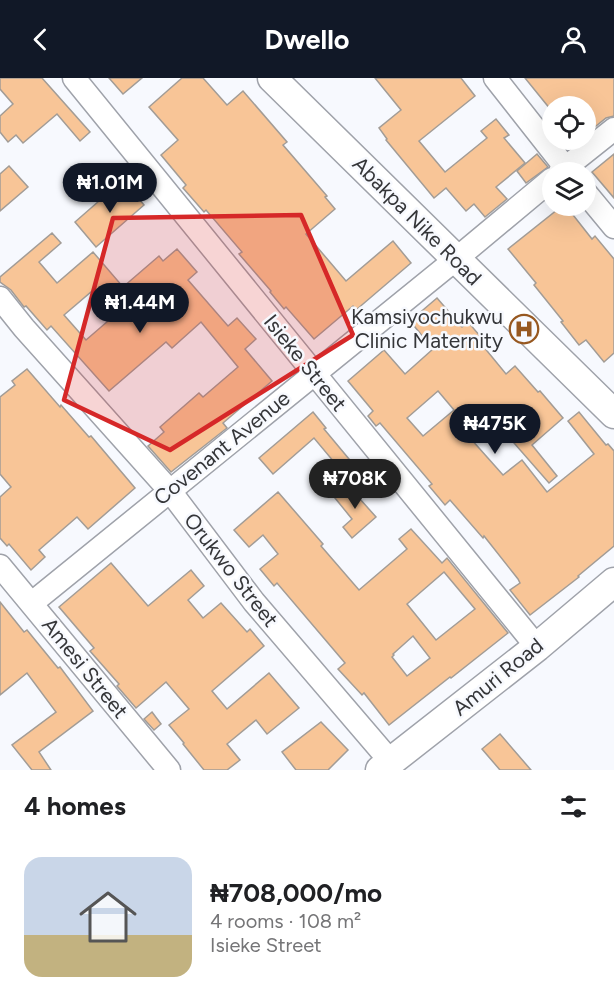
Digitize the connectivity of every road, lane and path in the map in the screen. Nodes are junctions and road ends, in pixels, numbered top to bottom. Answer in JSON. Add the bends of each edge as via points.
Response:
{"nodes":[{"id":1,"x":74,"y":78,"type":"edge"},
{"id":2,"x":272,"y":78,"type":"edge"},
{"id":3,"x":284,"y":78,"type":"edge"},
{"id":4,"x":495,"y":78,"type":"edge"},
{"id":5,"x":614,"y":129,"type":"edge"},
{"id":6,"x":554,"y":162,"type":"edge"},
{"id":7,"x":575,"y":162,"type":"edge"},
{"id":8,"x":542,"y":189,"type":"edge"},
{"id":9,"x":596,"y":205,"type":"edge"},
{"id":10,"x":614,"y":227,"type":"edge"},
{"id":11,"x":460,"y":256,"type":"junction"},
{"id":12,"x":0,"y":298,"type":"edge"},
{"id":13,"x":314,"y":374,"type":"junction"},
{"id":14,"x":614,"y":395,"type":"edge"},
{"id":15,"x":614,"y":414,"type":"edge"},
{"id":16,"x":170,"y":491,"type":"junction"},
{"id":17,"x":0,"y":566,"type":"edge"},
{"id":18,"x":614,"y":582,"type":"edge"},
{"id":19,"x":32,"y":603,"type":"junction"},
{"id":20,"x":537,"y":647,"type":"junction"},
{"id":21,"x":386,"y":766,"type":"edge"},
{"id":22,"x":169,"y":770,"type":"edge"}],
"edges":[{"from":1,"to":13,"type":"street","name":"Isieke Street"},
{"from":2,"to":11,"type":"main road","name":"Abakpa Nike Road"},
{"from":3,"to":11,"type":"main road","name":"Abakpa Nike Road"},
{"from":4,"to":6,"type":"street"},
{"from":5,"to":7,"type":"street","name":"Covenant Avenue"},
{"from":8,"to":11,"type":"street","name":"Covenant Avenue"},
{"from":9,"to":10,"type":"street"},
{"from":11,"to":13,"type":"street","name":"Covenant Avenue"},
{"from":11,"to":14,"type":"main road","name":"Abakpa Nike Road"},
{"from":11,"to":15,"type":"main road","name":"Abakpa Nike Road"},
{"from":12,"to":16,"type":"street","name":"Orukwo Street"},
{"from":13,"to":16,"type":"street","name":"Covenant Avenue"},
{"from":13,"to":20,"type":"street","name":"Isieke Street"},
{"from":16,"to":19,"type":"street","name":"Covenant Avenue"},
{"from":16,"to":21,"type":"street","name":"Orukwo Street"},
{"from":17,"to":19,"type":"street","name":"Amesi Street"},
{"from":18,"to":20,"type":"main road","name":"Amuri Road"},
{"from":19,"to":22,"type":"street","name":"Amesi Street"},
{"from":20,"to":21,"type":"main road","name":"Amuri Road"}]}
